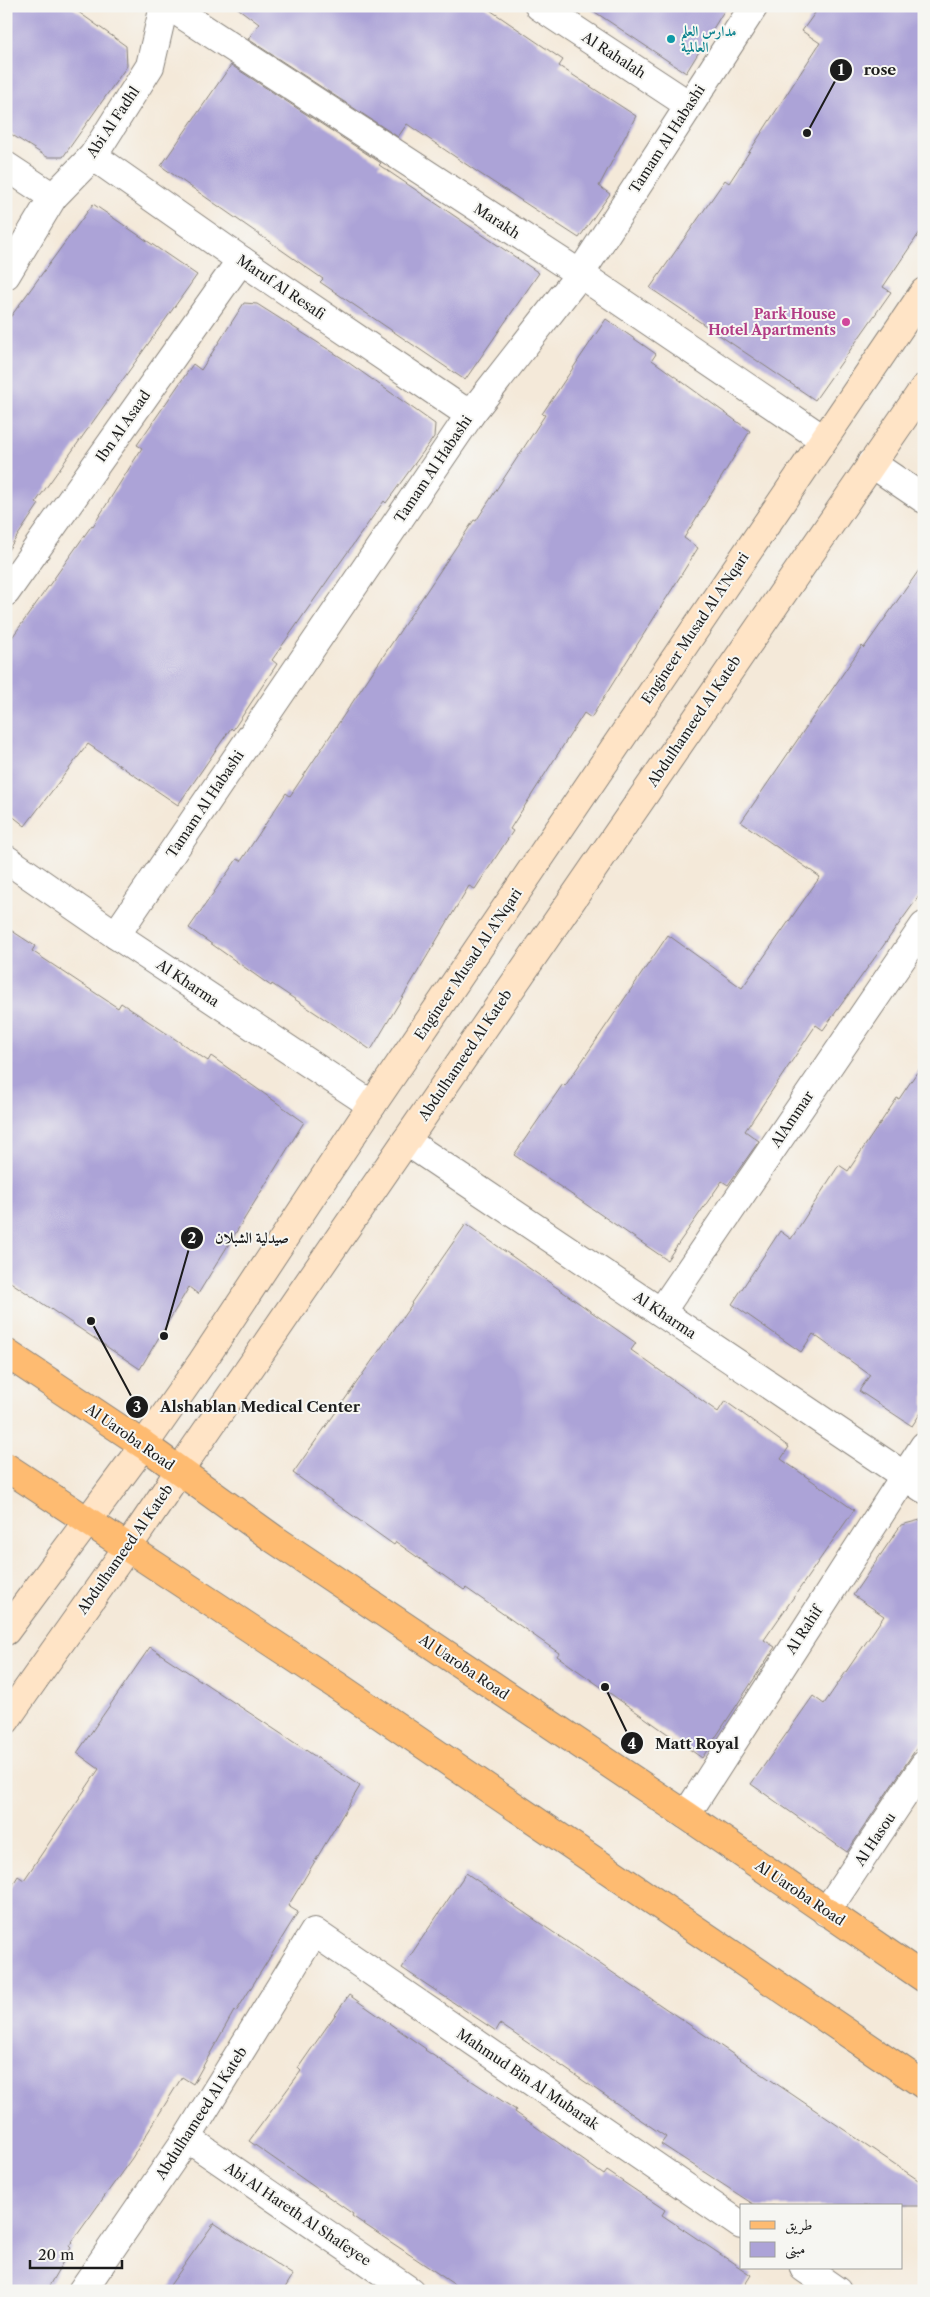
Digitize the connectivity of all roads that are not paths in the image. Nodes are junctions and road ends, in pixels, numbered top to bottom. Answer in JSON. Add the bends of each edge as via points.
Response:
{"nodes":[{"id":1,"x":164,"y":6,"type":"edge"},
{"id":2,"x":169,"y":6,"type":"edge"},
{"id":3,"x":540,"y":6,"type":"edge"},
{"id":4,"x":754,"y":6,"type":"edge"},
{"id":5,"x":689,"y":105,"type":"junction"},
{"id":6,"x":93,"y":156,"type":"junction"},
{"id":7,"x":6,"y":166,"type":"edge"},
{"id":8,"x":53,"y":196,"type":"junction"},
{"id":9,"x":241,"y":260,"type":"junction"},
{"id":10,"x":580,"y":274,"type":"junction"},
{"id":11,"x":6,"y":275,"type":"edge"},
{"id":12,"x":920,"y":305,"type":"edge"},
{"id":13,"x":924,"y":388,"type":"edge"},
{"id":14,"x":470,"y":415,"type":"junction"},
{"id":15,"x":823,"y":439,"type":"junction"},
{"id":16,"x":871,"y":463,"type":"junction"},
{"id":17,"x":924,"y":499,"type":"edge"},
{"id":18,"x":6,"y":592,"type":"edge"},
{"id":19,"x":6,"y":859,"type":"edge"},
{"id":20,"x":924,"y":926,"type":"edge"},
{"id":21,"x":116,"y":935,"type":"junction"},
{"id":22,"x":372,"y":1105,"type":"junction"},
{"id":23,"x":406,"y":1141,"type":"junction"},
{"id":24,"x":660,"y":1312,"type":"junction"},
{"id":25,"x":6,"y":1353,"type":"edge"},
{"id":26,"x":144,"y":1445,"type":"junction"},
{"id":27,"x":924,"y":1446,"type":"edge"},
{"id":28,"x":6,"y":1467,"type":"edge"},
{"id":29,"x":179,"y":1471,"type":"junction"},
{"id":30,"x":914,"y":1482,"type":"edge"},
{"id":31,"x":88,"y":1520,"type":"junction"},
{"id":32,"x":130,"y":1547,"type":"junction"},
{"id":33,"x":6,"y":1631,"type":"edge"},
{"id":34,"x":6,"y":1720,"type":"edge"},
{"id":35,"x":924,"y":1766,"type":"edge"},
{"id":36,"x":686,"y":1815,"type":"junction"},
{"id":37,"x":826,"y":1912,"type":"junction"},
{"id":38,"x":314,"y":1932,"type":"joint"},
{"id":39,"x":924,"y":1978,"type":"edge"},
{"id":40,"x":924,"y":2085,"type":"edge"},
{"id":41,"x":187,"y":2138,"type":"junction"},
{"id":42,"x":740,"y":2224,"type":"edge"},
{"id":43,"x":807,"y":2270,"type":"edge"},
{"id":44,"x":82,"y":2291,"type":"edge"},
{"id":45,"x":410,"y":2291,"type":"edge"},
{"id":46,"x":837,"y":2291,"type":"edge"}],
"edges":[{"from":1,"to":6,"type":"street","name":"Abi Al Fadhl","via":[[150,66]]},
{"from":2,"to":10,"type":"street","name":"Marakh"},
{"from":3,"to":5,"type":"street","name":"Al Rahalah"},
{"from":4,"to":5,"type":"street","name":"Tamam Al Habashi"},
{"from":5,"to":10,"type":"street","name":"Tamam Al Habashi"},
{"from":6,"to":8,"type":"street","name":"Abi Al Fadhl"},
{"from":6,"to":9,"type":"street","name":"Maruf Al Resafi"},
{"from":7,"to":8,"type":"street"},
{"from":8,"to":11,"type":"street","name":"Abi Al Fadhl"},
{"from":9,"to":14,"type":"street","name":"Maruf Al Resafi"},
{"from":9,"to":18,"type":"street","name":"Ibn Al Asaad"},
{"from":10,"to":14,"type":"street","name":"Tamam Al Habashi"},
{"from":10,"to":15,"type":"street","name":"Marakh"},
{"from":12,"to":15,"type":"street","name":"Engineer Musad Al A'Nqari"},
{"from":13,"to":16,"type":"street","name":"Abdulhameed Al Kateb"},
{"from":14,"to":21,"type":"street","name":"Tamam Al Habashi"},
{"from":15,"to":22,"type":"street","name":"Engineer Musad Al A'Nqari"},
{"from":16,"to":17,"type":"street"},
{"from":16,"to":23,"type":"street","name":"Abdulhameed Al Kateb"},
{"from":19,"to":21,"type":"street","name":"Al Kharma"},
{"from":20,"to":24,"type":"street","name":"AlAmmar"},
{"from":21,"to":22,"type":"street","name":"Al Kharma"},
{"from":22,"to":26,"type":"street","name":"Engineer Musad Al A'Nqari"},
{"from":23,"to":24,"type":"street","name":"Al Kharma"},
{"from":23,"to":29,"type":"street","name":"Abdulhameed Al Kateb"},
{"from":24,"to":30,"type":"street","name":"Al Kharma"},
{"from":25,"to":26,"type":"main road","name":"Al Uaroba Road"},
{"from":26,"to":29,"type":"main road","name":"Al Uaroba Road"},
{"from":26,"to":31,"type":"street","name":"Engineer Musad Al A'Nqari"},
{"from":27,"to":30,"type":"street","name":"Al Rahif"},
{"from":28,"to":31,"type":"main road"},
{"from":29,"to":32,"type":"street","name":"Abdulhameed Al Kateb"},
{"from":29,"to":36,"type":"main road","name":"Al Uaroba Road","via":[[274,1540]]},
{"from":30,"to":36,"type":"street","name":"Al Rahif"},
{"from":31,"to":32,"type":"main road"},
{"from":31,"to":33,"type":"street","name":"Engineer Musad Al A'Nqari"},
{"from":32,"to":34,"type":"street","name":"Abdulhameed Al Kateb","via":[[76,1617]]},
{"from":32,"to":40,"type":"main road"},
{"from":35,"to":37,"type":"street","name":"Al Hasou"},
{"from":36,"to":37,"type":"main road","name":"Al Uaroba Road"},
{"from":37,"to":39,"type":"main road","name":"Al Uaroba Road"},
{"from":38,"to":41,"type":"street","name":"Abdulhameed Al Kateb"},
{"from":38,"to":42,"type":"street","name":"Mahmud Bin Al Mubarak"},
{"from":41,"to":44,"type":"street","name":"Abdulhameed Al Kateb"},
{"from":41,"to":45,"type":"street","name":"Abi Al Hareth Al Shafeyee"},
{"from":43,"to":46,"type":"street"}]}
